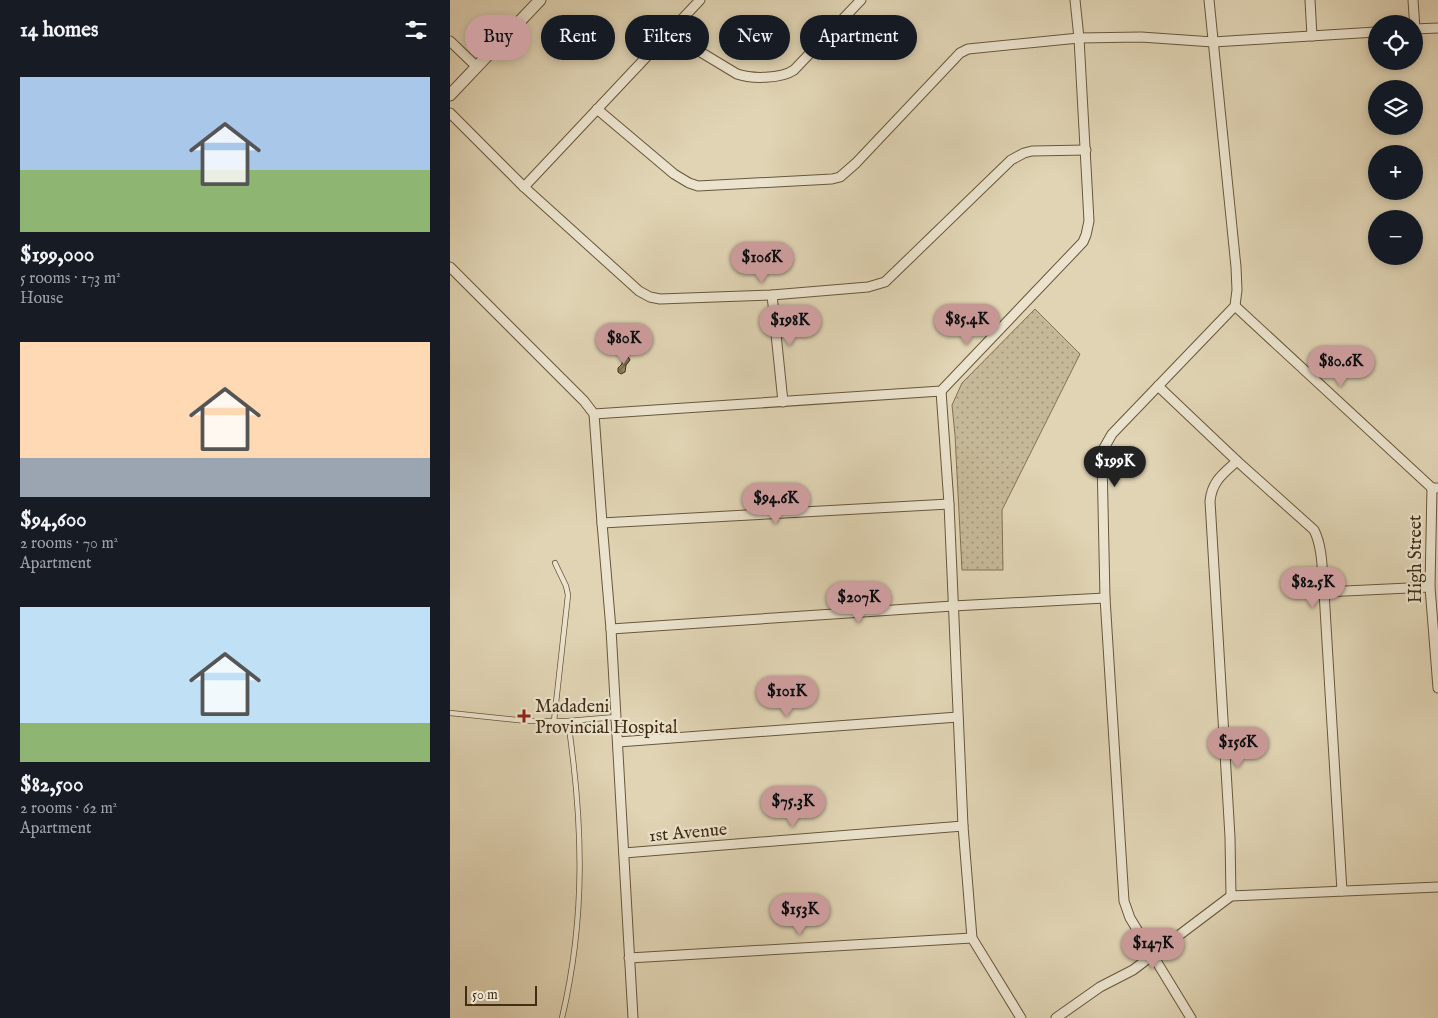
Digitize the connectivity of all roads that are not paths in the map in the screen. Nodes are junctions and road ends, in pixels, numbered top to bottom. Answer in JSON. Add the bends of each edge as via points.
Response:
{"nodes":[{"id":1,"x":540,"y":0,"type":"edge"},
{"id":2,"x":700,"y":0,"type":"edge"},
{"id":3,"x":861,"y":0,"type":"edge"},
{"id":4,"x":1075,"y":0,"type":"edge"},
{"id":5,"x":1209,"y":0,"type":"edge"},
{"id":6,"x":1310,"y":0,"type":"edge"},
{"id":7,"x":1414,"y":0,"type":"edge"},
{"id":8,"x":686,"y":15,"type":"edge"},
{"id":9,"x":1415,"y":15,"type":"edge"},
{"id":10,"x":1438,"y":28,"type":"edge"},
{"id":11,"x":1423,"y":29,"type":"edge"},
{"id":12,"x":1368,"y":32,"type":"edge"},
{"id":13,"x":1312,"y":36,"type":"junction"},
{"id":14,"x":1079,"y":38,"type":"junction"},
{"id":15,"x":450,"y":41,"type":"edge"},
{"id":16,"x":1213,"y":42,"type":"junction"},
{"id":17,"x":709,"y":57,"type":"edge"},
{"id":18,"x":644,"y":60,"type":"edge"},
{"id":19,"x":477,"y":67,"type":"junction"},
{"id":20,"x":450,"y":95,"type":"edge"},
{"id":21,"x":597,"y":110,"type":"junction"},
{"id":22,"x":450,"y":113,"type":"edge"},
{"id":23,"x":1086,"y":150,"type":"junction"},
{"id":24,"x":524,"y":187,"type":"junction"},
{"id":25,"x":450,"y":267,"type":"edge"},
{"id":26,"x":772,"y":295,"type":"junction"},
{"id":27,"x":1235,"y":306,"type":"junction"},
{"id":28,"x":1158,"y":386,"type":"junction"},
{"id":29,"x":941,"y":391,"type":"junction"},
{"id":30,"x":783,"y":402,"type":"junction"},
{"id":31,"x":594,"y":414,"type":"junction"},
{"id":32,"x":1237,"y":461,"type":"junction"},
{"id":33,"x":1435,"y":488,"type":"edge"},
{"id":34,"x":949,"y":504,"type":"junction"},
{"id":35,"x":602,"y":523,"type":"junction"},
{"id":36,"x":555,"y":563,"type":"dead end"},
{"id":37,"x":1430,"y":587,"type":"junction"},
{"id":38,"x":1324,"y":592,"type":"junction"},
{"id":39,"x":1105,"y":598,"type":"junction"},
{"id":40,"x":953,"y":606,"type":"junction"},
{"id":41,"x":611,"y":629,"type":"junction"},
{"id":42,"x":1438,"y":688,"type":"edge"},
{"id":43,"x":450,"y":713,"type":"edge"},
{"id":44,"x":616,"y":717,"type":"junction"},
{"id":45,"x":958,"y":717,"type":"junction"},
{"id":46,"x":554,"y":721,"type":"junction"},
{"id":47,"x":568,"y":721,"type":"junction"},
{"id":48,"x":618,"y":742,"type":"junction"},
{"id":49,"x":963,"y":826,"type":"junction"},
{"id":50,"x":624,"y":853,"type":"junction"},
{"id":51,"x":1438,"y":887,"type":"edge"},
{"id":52,"x":1342,"y":891,"type":"junction"},
{"id":53,"x":1231,"y":896,"type":"junction"},
{"id":54,"x":972,"y":938,"type":"junction"},
{"id":55,"x":1152,"y":955,"type":"junction"},
{"id":56,"x":629,"y":958,"type":"junction"},
{"id":57,"x":562,"y":1018,"type":"edge"},
{"id":58,"x":633,"y":1018,"type":"edge"},
{"id":59,"x":1021,"y":1018,"type":"edge"},
{"id":60,"x":1056,"y":1018,"type":"edge"},
{"id":61,"x":1191,"y":1018,"type":"edge"}],
"edges":[{"from":1,"to":19,"type":"street"},
{"from":2,"to":8,"type":"street"},
{"from":3,"to":17,"type":"street","via":[[794,70],[783,75],[746,77]]},
{"from":4,"to":14,"type":"street"},
{"from":5,"to":16,"type":"street"},
{"from":6,"to":13,"type":"street"},
{"from":7,"to":9,"type":"street"},
{"from":10,"to":11,"type":"street"},
{"from":12,"to":13,"type":"street"},
{"from":13,"to":16,"type":"street"},
{"from":14,"to":16,"type":"street","via":[[1141,36]]},
{"from":14,"to":21,"type":"street","via":[[974,48],[960,54],[856,163],[840,177],[832,179],[698,186],[674,174]]},
{"from":14,"to":23,"type":"street"},
{"from":15,"to":19,"type":"street"},
{"from":16,"to":27,"type":"street","via":[[1236,267]]},
{"from":18,"to":21,"type":"street"},
{"from":19,"to":20,"type":"street"},
{"from":21,"to":24,"type":"street"},
{"from":22,"to":24,"type":"street"},
{"from":23,"to":26,"type":"street","via":[[1032,151],[1010,160],[885,282],[868,287]]},
{"from":23,"to":29,"type":"street","via":[[1089,221],[1083,242]]},
{"from":24,"to":26,"type":"street","via":[[639,291],[650,297]]},
{"from":25,"to":31,"type":"street"},
{"from":26,"to":30,"type":"street"},
{"from":27,"to":28,"type":"street"},
{"from":27,"to":33,"type":"street"},
{"from":28,"to":32,"type":"street"},
{"from":28,"to":39,"type":"street","via":[[1112,434],[1104,448]]},
{"from":29,"to":30,"type":"street"},
{"from":29,"to":34,"type":"street"},
{"from":30,"to":31,"type":"street"},
{"from":31,"to":35,"type":"street"},
{"from":32,"to":38,"type":"street","via":[[1314,530],[1320,546]]},
{"from":32,"to":53,"type":"street","via":[[1216,481],[1210,501]]},
{"from":33,"to":37,"type":"street","name":"High Street"},
{"from":34,"to":35,"type":"street"},
{"from":34,"to":40,"type":"street"},
{"from":35,"to":41,"type":"street"},
{"from":36,"to":46,"type":"lane","via":[[568,595]]},
{"from":37,"to":38,"type":"street"},
{"from":37,"to":42,"type":"street","name":"High Street"},
{"from":38,"to":52,"type":"street"},
{"from":39,"to":40,"type":"street"},
{"from":39,"to":55,"type":"street","via":[[1124,901]]},
{"from":40,"to":41,"type":"street"},
{"from":40,"to":45,"type":"street"},
{"from":41,"to":44,"type":"street"},
{"from":43,"to":46,"type":"lane"},
{"from":44,"to":47,"type":"lane"},
{"from":44,"to":48,"type":"street"},
{"from":45,"to":48,"type":"street"},
{"from":45,"to":49,"type":"street"},
{"from":46,"to":47,"type":"lane"},
{"from":47,"to":57,"type":"lane","via":[[578,809],[581,881],[572,972]]},
{"from":48,"to":50,"type":"street"},
{"from":49,"to":50,"type":"street","name":"1st Avenue"},
{"from":49,"to":54,"type":"street"},
{"from":50,"to":56,"type":"street"},
{"from":51,"to":52,"type":"street"},
{"from":52,"to":53,"type":"street"},
{"from":53,"to":55,"type":"street"},
{"from":54,"to":56,"type":"street"},
{"from":54,"to":59,"type":"street"},
{"from":55,"to":60,"type":"street"},
{"from":55,"to":61,"type":"street"},
{"from":56,"to":58,"type":"street"}]}
